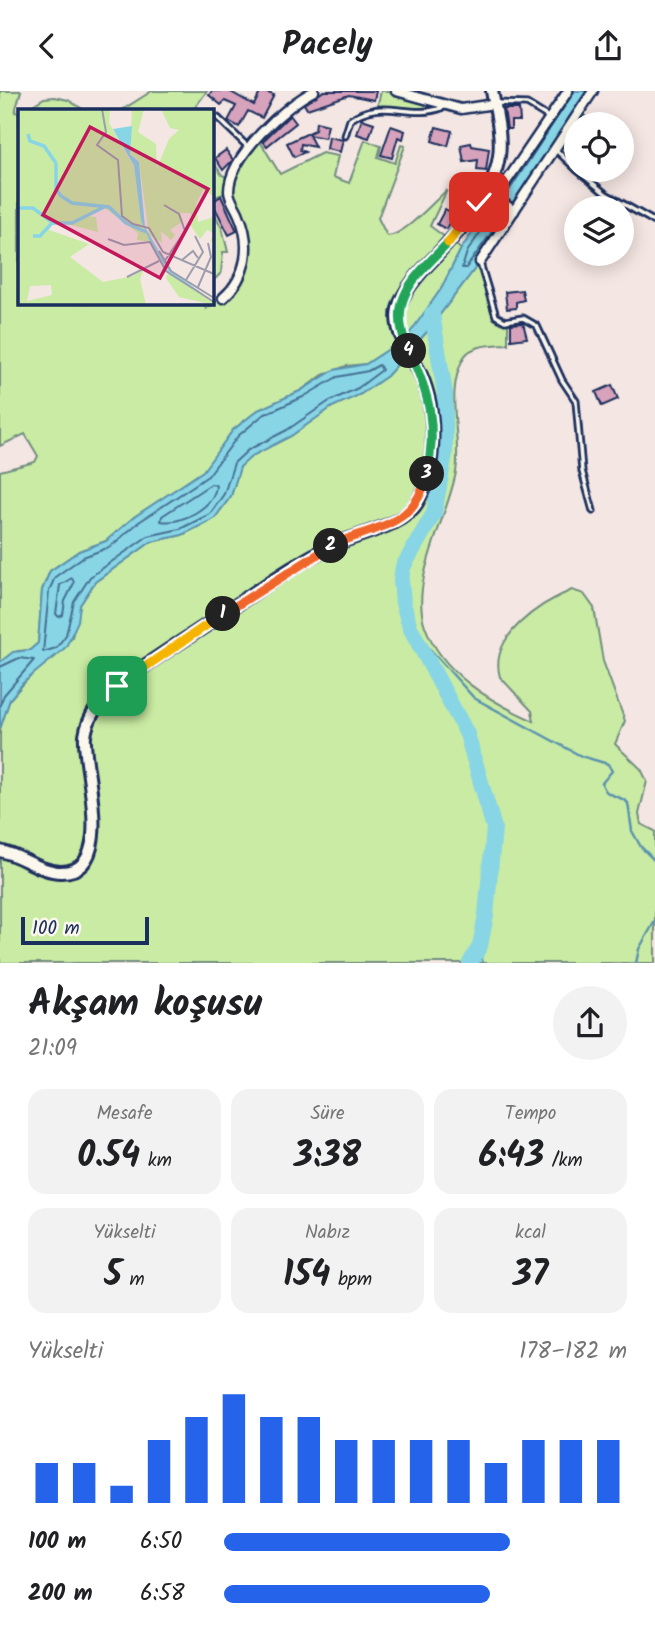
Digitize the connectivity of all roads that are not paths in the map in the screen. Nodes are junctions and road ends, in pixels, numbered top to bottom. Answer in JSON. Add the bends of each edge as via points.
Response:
{"nodes":[{"id":1,"x":397,"y":91,"type":"edge"},
{"id":2,"x":492,"y":91,"type":"edge"},
{"id":3,"x":568,"y":91,"type":"edge"},
{"id":4,"x":593,"y":91,"type":"edge"},
{"id":5,"x":309,"y":92,"type":"edge"},
{"id":6,"x":494,"y":104,"type":"junction"},
{"id":7,"x":446,"y":106,"type":"junction"},
{"id":8,"x":218,"y":118,"type":"dead end"},
{"id":9,"x":550,"y":118,"type":"junction"},
{"id":10,"x":345,"y":136,"type":"dead end"},
{"id":11,"x":249,"y":147,"type":"junction"},
{"id":12,"x":556,"y":150,"type":"junction"},
{"id":13,"x":564,"y":158,"type":"edge"},
{"id":14,"x":592,"y":182,"type":"edge"},
{"id":15,"x":494,"y":196,"type":"junction"},
{"id":16,"x":512,"y":210,"type":"junction"},
{"id":17,"x":655,"y":222,"type":"edge"},
{"id":18,"x":480,"y":262,"type":"joint"},
{"id":19,"x":223,"y":298,"type":"dead end"},
{"id":20,"x":593,"y":511,"type":"dead end"},
{"id":21,"x":0,"y":851,"type":"edge"}],
"edges":[{"from":1,"to":7,"type":"street"},
{"from":2,"to":6,"type":"street"},
{"from":3,"to":9,"type":"street"},
{"from":4,"to":12,"type":"street"},
{"from":5,"to":11,"type":"street"},
{"from":6,"to":7,"type":"street","via":[[470,110]]},
{"from":6,"to":9,"type":"lane","via":[[527,104]]},
{"from":6,"to":15,"type":"street","via":[[500,155]]},
{"from":7,"to":10,"type":"lane","via":[[422,114],[384,107],[368,110],[350,120]]},
{"from":8,"to":11,"type":"lane"},
{"from":9,"to":15,"type":"street"},
{"from":11,"to":19,"type":"street","via":[[229,188],[244,234],[243,269]]},
{"from":12,"to":13,"type":"lane"},
{"from":12,"to":16,"type":"street"},
{"from":14,"to":17,"type":"lane"},
{"from":15,"to":16,"type":"street"},
{"from":15,"to":21,"type":"street","via":[[414,281],[398,309],[399,330],[425,384],[431,414],[430,459],[416,505],[395,522],[342,540],[306,560],[105,697],[91,715],[85,738],[94,829],[89,852],[80,865],[52,871]]},
{"from":16,"to":18,"type":"street"},
{"from":18,"to":20,"type":"lane","via":[[496,316],[505,321],[523,318],[537,326],[576,401],[582,471]]}]}
